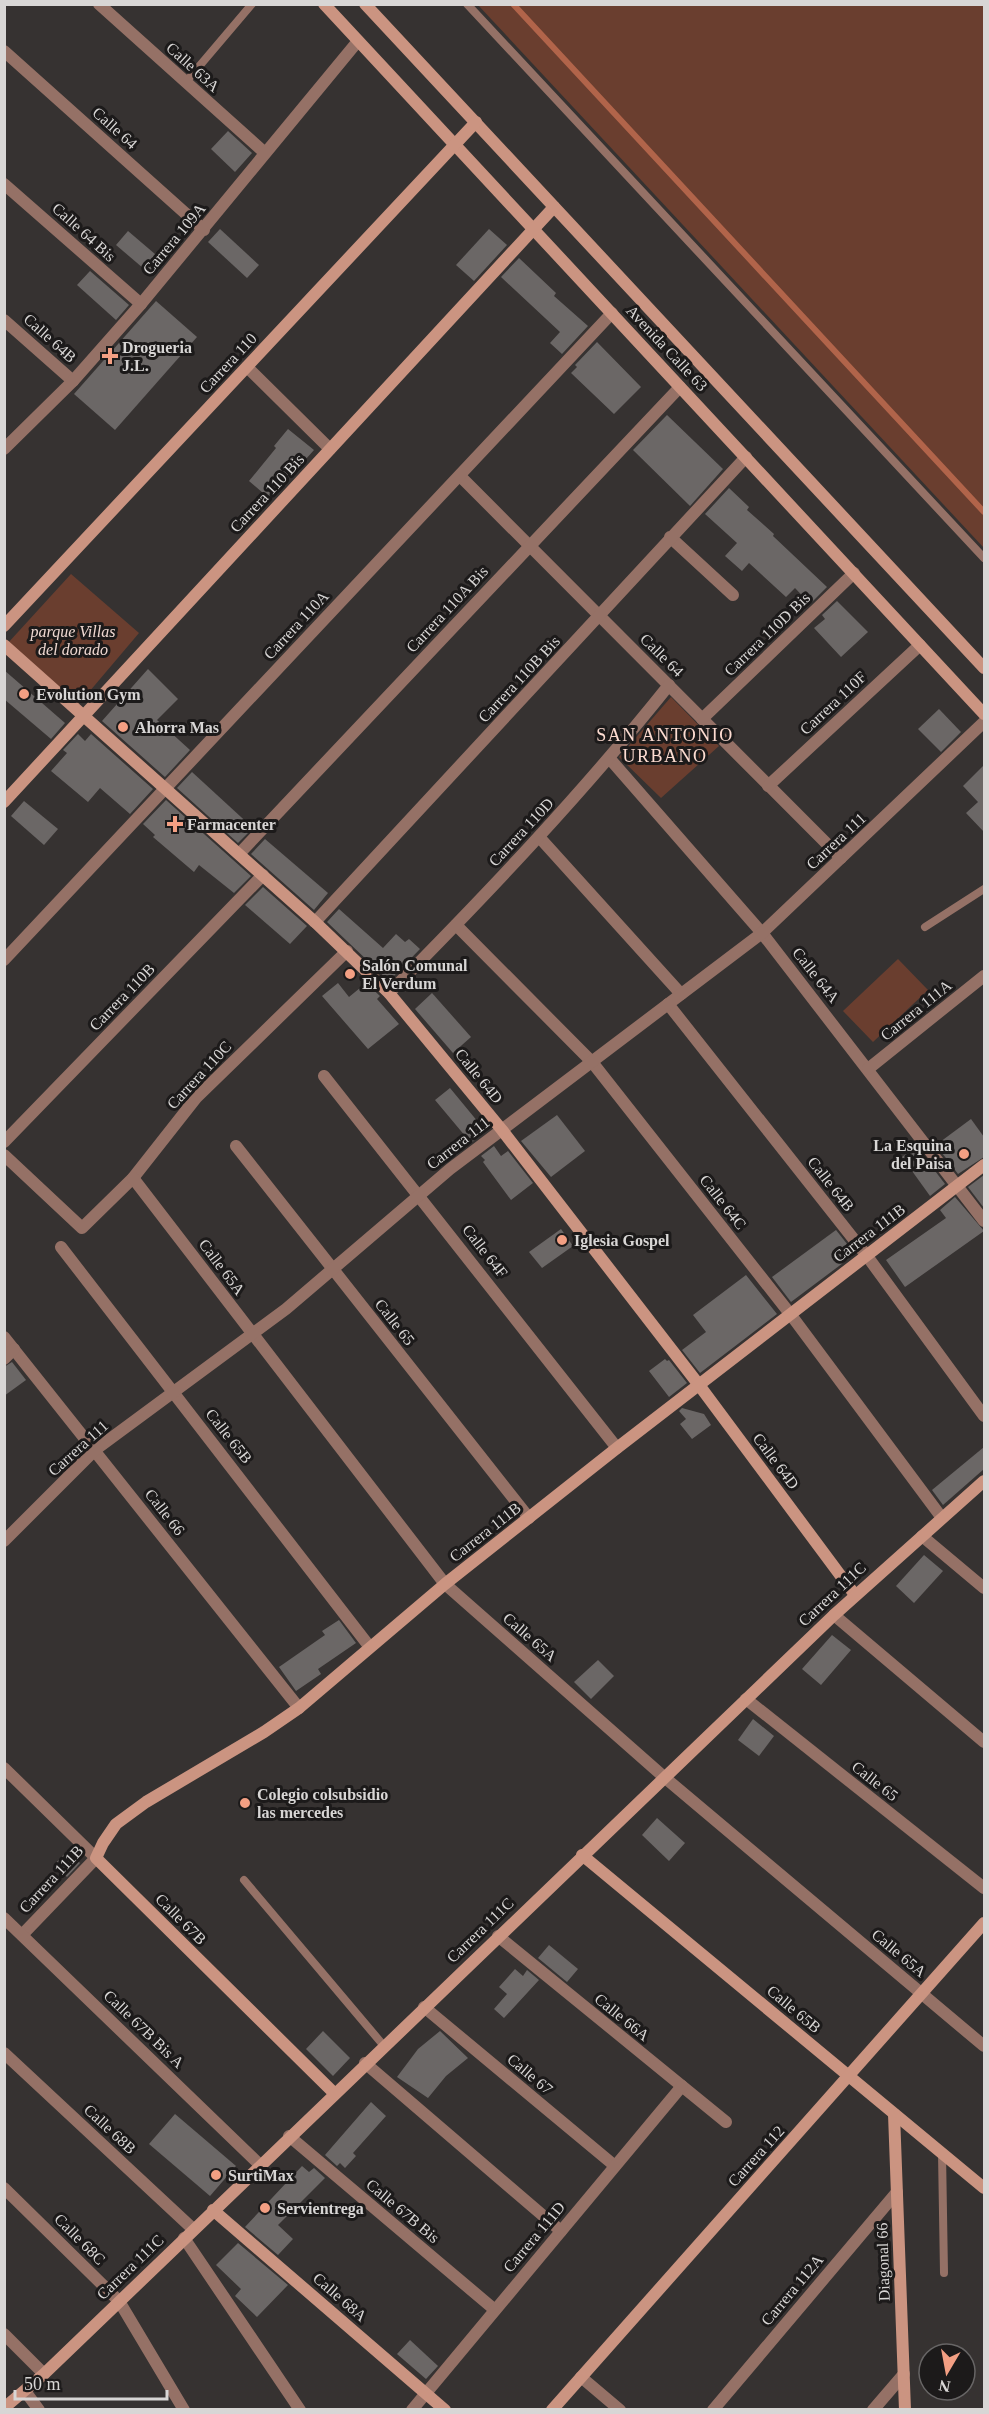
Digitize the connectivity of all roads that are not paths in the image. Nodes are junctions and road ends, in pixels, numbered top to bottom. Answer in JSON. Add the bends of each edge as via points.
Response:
{"nodes":[{"id":1,"x":99,"y":4,"type":"edge"},
{"id":2,"x":252,"y":4,"type":"edge"},
{"id":3,"x":324,"y":4,"type":"edge"},
{"id":4,"x":365,"y":4,"type":"edge"},
{"id":5,"x":467,"y":4,"type":"edge"},
{"id":6,"x":358,"y":41,"type":"junction"},
{"id":7,"x":4,"y":51,"type":"edge"},
{"id":8,"x":185,"y":83,"type":"junction"},
{"id":9,"x":476,"y":122,"type":"junction"},
{"id":10,"x":455,"y":145,"type":"junction"},
{"id":11,"x":265,"y":153,"type":"junction"},
{"id":12,"x":4,"y":183,"type":"edge"},
{"id":13,"x":554,"y":207,"type":"junction"},
{"id":14,"x":204,"y":230,"type":"junction"},
{"id":15,"x":533,"y":230,"type":"junction"},
{"id":16,"x":141,"y":304,"type":"junction"},
{"id":17,"x":612,"y":313,"type":"junction"},
{"id":18,"x":4,"y":320,"type":"edge"},
{"id":19,"x":247,"y":367,"type":"junction"},
{"id":20,"x":73,"y":381,"type":"junction"},
{"id":21,"x":680,"y":387,"type":"junction"},
{"id":22,"x":4,"y":449,"type":"edge"},
{"id":23,"x":330,"y":449,"type":"junction"},
{"id":24,"x":746,"y":457,"type":"junction"},
{"id":25,"x":459,"y":476,"type":"junction"},
{"id":26,"x":669,"y":537,"type":"junction"},
{"id":27,"x":529,"y":546,"type":"junction"},
{"id":28,"x":984,"y":558,"type":"edge"},
{"id":29,"x":854,"y":573,"type":"junction"},
{"id":30,"x":733,"y":595,"type":"dead end"},
{"id":31,"x":600,"y":616,"type":"junction"},
{"id":32,"x":4,"y":626,"type":"edge"},
{"id":33,"x":4,"y":645,"type":"edge"},
{"id":34,"x":920,"y":645,"type":"junction"},
{"id":35,"x":984,"y":668,"type":"edge"},
{"id":36,"x":669,"y":686,"type":"junction"},
{"id":37,"x":984,"y":714,"type":"edge"},
{"id":38,"x":84,"y":716,"type":"junction"},
{"id":39,"x":702,"y":719,"type":"junction"},
{"id":40,"x":984,"y":722,"type":"edge"},
{"id":41,"x":610,"y":759,"type":"junction"},
{"id":42,"x":768,"y":786,"type":"junction"},
{"id":43,"x":165,"y":789,"type":"junction"},
{"id":44,"x":4,"y":802,"type":"edge"},
{"id":45,"x":540,"y":838,"type":"junction"},
{"id":46,"x":239,"y":854,"type":"junction"},
{"id":47,"x":841,"y":858,"type":"junction"},
{"id":48,"x":263,"y":875,"type":"junction"},
{"id":49,"x":984,"y":889,"type":"edge"},
{"id":50,"x":315,"y":922,"type":"junction"},
{"id":51,"x":456,"y":925,"type":"junction"},
{"id":52,"x":925,"y":927,"type":"dead end"},
{"id":53,"x":762,"y":933,"type":"junction"},
{"id":54,"x":347,"y":951,"type":"junction"},
{"id":55,"x":4,"y":960,"type":"edge"},
{"id":56,"x":984,"y":976,"type":"edge"},
{"id":57,"x":389,"y":993,"type":"junction"},
{"id":58,"x":681,"y":994,"type":"junction"},
{"id":59,"x":668,"y":1004,"type":"junction"},
{"id":60,"x":592,"y":1062,"type":"junction"},
{"id":61,"x":868,"y":1069,"type":"junction"},
{"id":62,"x":324,"y":1076,"type":"dead end"},
{"id":63,"x":502,"y":1130,"type":"junction"},
{"id":64,"x":4,"y":1142,"type":"edge"},
{"id":65,"x":236,"y":1146,"type":"dead end"},
{"id":66,"x":4,"y":1155,"type":"edge"},
{"id":67,"x":984,"y":1166,"type":"edge"},
{"id":68,"x":134,"y":1178,"type":"junction"},
{"id":69,"x":958,"y":1186,"type":"junction"},
{"id":70,"x":420,"y":1195,"type":"junction"},
{"id":71,"x":984,"y":1221,"type":"edge"},
{"id":72,"x":61,"y":1247,"type":"dead end"},
{"id":73,"x":867,"y":1256,"type":"junction"},
{"id":74,"x":332,"y":1270,"type":"junction"},
{"id":75,"x":791,"y":1315,"type":"junction"},
{"id":76,"x":252,"y":1334,"type":"junction"},
{"id":77,"x":4,"y":1337,"type":"edge"},
{"id":78,"x":14,"y":1349,"type":"junction"},
{"id":79,"x":4,"y":1359,"type":"edge"},
{"id":80,"x":699,"y":1384,"type":"junction"},
{"id":81,"x":174,"y":1392,"type":"junction"},
{"id":82,"x":984,"y":1416,"type":"edge"},
{"id":83,"x":617,"y":1448,"type":"junction"},
{"id":84,"x":95,"y":1450,"type":"junction"},
{"id":85,"x":984,"y":1481,"type":"edge"},
{"id":86,"x":529,"y":1518,"type":"junction"},
{"id":87,"x":942,"y":1518,"type":"junction"},
{"id":88,"x":922,"y":1536,"type":"junction"},
{"id":89,"x":4,"y":1541,"type":"edge"},
{"id":90,"x":445,"y":1584,"type":"junction"},
{"id":91,"x":984,"y":1588,"type":"edge"},
{"id":92,"x":855,"y":1595,"type":"junction"},
{"id":93,"x":834,"y":1615,"type":"junction"},
{"id":94,"x":369,"y":1646,"type":"junction"},
{"id":95,"x":746,"y":1699,"type":"junction"},
{"id":96,"x":299,"y":1707,"type":"junction"},
{"id":97,"x":984,"y":1742,"type":"edge"},
{"id":98,"x":4,"y":1768,"type":"edge"},
{"id":99,"x":664,"y":1777,"type":"junction"},
{"id":100,"x":582,"y":1855,"type":"junction"},
{"id":101,"x":96,"y":1858,"type":"junction"},
{"id":102,"x":244,"y":1880,"type":"dead end"},
{"id":103,"x":984,"y":1888,"type":"edge"},
{"id":104,"x":4,"y":1918,"type":"edge"},
{"id":105,"x":984,"y":1923,"type":"edge"},
{"id":106,"x":22,"y":1935,"type":"junction"},
{"id":107,"x":498,"y":1936,"type":"junction"},
{"id":108,"x":922,"y":1994,"type":"junction"},
{"id":109,"x":424,"y":2007,"type":"junction"},
{"id":110,"x":384,"y":2046,"type":"junction"},
{"id":111,"x":984,"y":2046,"type":"edge"},
{"id":112,"x":4,"y":2053,"type":"edge"},
{"id":113,"x":365,"y":2063,"type":"junction"},
{"id":114,"x":848,"y":2076,"type":"junction"},
{"id":115,"x":682,"y":2086,"type":"junction"},
{"id":116,"x":334,"y":2093,"type":"junction"},
{"id":117,"x":894,"y":2114,"type":"junction"},
{"id":118,"x":726,"y":2122,"type":"dead end"},
{"id":119,"x":289,"y":2136,"type":"junction"},
{"id":120,"x":942,"y":2153,"type":"junction"},
{"id":121,"x":260,"y":2165,"type":"junction"},
{"id":122,"x":615,"y":2166,"type":"junction"},
{"id":123,"x":4,"y":2188,"type":"edge"},
{"id":124,"x":984,"y":2188,"type":"edge"},
{"id":125,"x":897,"y":2192,"type":"junction"},
{"id":126,"x":213,"y":2210,"type":"junction"},
{"id":127,"x":561,"y":2231,"type":"junction"},
{"id":128,"x":189,"y":2234,"type":"junction"},
{"id":129,"x":944,"y":2273,"type":"dead end"},
{"id":130,"x":119,"y":2301,"type":"junction"},
{"id":131,"x":495,"y":2310,"type":"junction"},
{"id":132,"x":4,"y":2334,"type":"edge"},
{"id":133,"x":44,"y":2374,"type":"junction"},
{"id":134,"x":904,"y":2374,"type":"junction"},
{"id":135,"x":581,"y":2377,"type":"junction"},
{"id":136,"x":25,"y":2391,"type":"junction"},
{"id":137,"x":426,"y":2392,"type":"junction"},
{"id":138,"x":4,"y":2408,"type":"edge"},
{"id":139,"x":39,"y":2409,"type":"edge"},
{"id":140,"x":184,"y":2409,"type":"edge"},
{"id":141,"x":300,"y":2409,"type":"edge"},
{"id":142,"x":412,"y":2409,"type":"edge"},
{"id":143,"x":445,"y":2409,"type":"edge"},
{"id":144,"x":552,"y":2409,"type":"edge"},
{"id":145,"x":620,"y":2409,"type":"edge"},
{"id":146,"x":712,"y":2409,"type":"edge"},
{"id":147,"x":873,"y":2409,"type":"edge"},
{"id":148,"x":905,"y":2409,"type":"edge"}],
"edges":[{"from":1,"to":8,"type":"street","name":"Calle 63A"},
{"from":2,"to":8,"type":"lane"},
{"from":3,"to":6,"type":"street","name":"Avenida Calle 63"},
{"from":4,"to":9,"type":"street","name":"Avenida Calle 63"},
{"from":5,"to":28,"type":"lane"},
{"from":6,"to":10,"type":"street","name":"Avenida Calle 63"},
{"from":6,"to":11,"type":"street","name":"Carrera 109A"},
{"from":7,"to":14,"type":"street","name":"Calle 64"},
{"from":8,"to":11,"type":"street","name":"Calle 63A"},
{"from":9,"to":10,"type":"street","name":"Carrera 110"},
{"from":9,"to":13,"type":"street","name":"Avenida Calle 63"},
{"from":10,"to":15,"type":"street","name":"Avenida Calle 63"},
{"from":10,"to":19,"type":"street","name":"Carrera 110"},
{"from":11,"to":14,"type":"street","name":"Carrera 109A"},
{"from":12,"to":16,"type":"street","name":"Calle 64 Bis"},
{"from":13,"to":15,"type":"street","name":"Carrera 110 Bis"},
{"from":13,"to":35,"type":"street","name":"Avenida Calle 63"},
{"from":14,"to":16,"type":"street","name":"Carrera 109A"},
{"from":15,"to":17,"type":"street","name":"Avenida Calle 63"},
{"from":15,"to":23,"type":"street","name":"Carrera 110 Bis"},
{"from":16,"to":20,"type":"street","name":"Carrera 109A"},
{"from":17,"to":21,"type":"street","name":"Avenida Calle 63"},
{"from":17,"to":25,"type":"street","name":"Carrera 110A"},
{"from":18,"to":20,"type":"street","name":"Calle 64B"},
{"from":19,"to":23,"type":"street"},
{"from":19,"to":32,"type":"street","name":"Carrera 110"},
{"from":20,"to":22,"type":"street","name":"Carrera 109A"},
{"from":21,"to":24,"type":"street","name":"Avenida Calle 63"},
{"from":21,"to":27,"type":"street","name":"Carrera 110A Bis"},
{"from":23,"to":38,"type":"street","name":"Carrera 110 Bis"},
{"from":24,"to":26,"type":"street","name":"Carrera 110B Bis"},
{"from":24,"to":29,"type":"street","name":"Avenida Calle 63"},
{"from":25,"to":27,"type":"street","name":"Calle 64"},
{"from":25,"to":43,"type":"street","name":"Carrera 110A"},
{"from":26,"to":30,"type":"street"},
{"from":26,"to":31,"type":"street","name":"Carrera 110B Bis"},
{"from":27,"to":31,"type":"street","name":"Calle 64"},
{"from":27,"to":46,"type":"street","name":"Carrera 110A Bis"},
{"from":29,"to":34,"type":"street","name":"Avenida Calle 63"},
{"from":29,"to":39,"type":"street","name":"Carrera 110D Bis"},
{"from":31,"to":36,"type":"street","name":"Calle 64"},
{"from":31,"to":50,"type":"street","name":"Carrera 110B Bis"},
{"from":33,"to":38,"type":"street","name":"Calle 64D"},
{"from":34,"to":37,"type":"street","name":"Avenida Calle 63"},
{"from":34,"to":42,"type":"street","name":"Carrera 110F"},
{"from":36,"to":39,"type":"street","name":"Calle 64"},
{"from":36,"to":41,"type":"street","name":"Carrera 110D"},
{"from":38,"to":43,"type":"street","name":"Calle 64D"},
{"from":38,"to":44,"type":"street","name":"Carrera 110 Bis"},
{"from":39,"to":42,"type":"street","name":"Calle 64"},
{"from":40,"to":47,"type":"street","name":"Carrera 111"},
{"from":41,"to":45,"type":"street","name":"Carrera 110D"},
{"from":41,"to":53,"type":"street","name":"Calle 64A"},
{"from":42,"to":47,"type":"street","name":"Calle 64"},
{"from":43,"to":46,"type":"street","name":"Calle 64D"},
{"from":43,"to":55,"type":"street","name":"Carrera 110A"},
{"from":45,"to":51,"type":"street","name":"Carrera 110D"},
{"from":45,"to":58,"type":"street"},
{"from":46,"to":48,"type":"street","name":"Calle 64D"},
{"from":47,"to":53,"type":"street","name":"Carrera 111"},
{"from":48,"to":50,"type":"street","name":"Calle 64D"},
{"from":48,"to":64,"type":"street","name":"Carrera 110B"},
{"from":49,"to":52,"type":"lane"},
{"from":50,"to":54,"type":"street","name":"Calle 64D"},
{"from":51,"to":57,"type":"street","name":"Carrera 110D"},
{"from":51,"to":60,"type":"street","name":"Calle 64C"},
{"from":53,"to":58,"type":"street","name":"Carrera 111"},
{"from":53,"to":61,"type":"street","name":"Calle 64A"},
{"from":54,"to":57,"type":"street","name":"Calle 64D"},
{"from":54,"to":68,"type":"street","name":"Carrera 110C","via":[[196,1098]]},
{"from":56,"to":61,"type":"street","name":"Carrera 111A"},
{"from":57,"to":63,"type":"street","name":"Calle 64D"},
{"from":58,"to":59,"type":"street","name":"Carrera 111"},
{"from":59,"to":60,"type":"street","name":"Carrera 111"},
{"from":59,"to":73,"type":"street","name":"Calle 64B"},
{"from":60,"to":63,"type":"street","name":"Carrera 111"},
{"from":60,"to":75,"type":"street","name":"Calle 64C"},
{"from":61,"to":69,"type":"street","name":"Calle 64A"},
{"from":62,"to":70,"type":"street","name":"Calle 64F"},
{"from":63,"to":70,"type":"street","name":"Carrera 111"},
{"from":63,"to":80,"type":"street","name":"Calle 64D"},
{"from":65,"to":74,"type":"street","name":"Calle 65"},
{"from":66,"to":68,"type":"street","name":"Carrera 110C","via":[[82,1228]]},
{"from":67,"to":69,"type":"street","name":"Carrera 111B"},
{"from":68,"to":76,"type":"street","name":"Calle 65A"},
{"from":69,"to":71,"type":"street","name":"Calle 64A"},
{"from":69,"to":73,"type":"street","name":"Carrera 111B"},
{"from":70,"to":74,"type":"street","name":"Carrera 111"},
{"from":70,"to":83,"type":"street","name":"Calle 64F"},
{"from":72,"to":81,"type":"street","name":"Calle 65B"},
{"from":73,"to":75,"type":"street","name":"Carrera 111B"},
{"from":73,"to":82,"type":"street","name":"Calle 64B"},
{"from":74,"to":76,"type":"street","name":"Carrera 111"},
{"from":74,"to":86,"type":"street","name":"Calle 65"},
{"from":75,"to":80,"type":"street","name":"Carrera 111B"},
{"from":75,"to":87,"type":"street","name":"Calle 64C"},
{"from":76,"to":81,"type":"street","name":"Carrera 111"},
{"from":76,"to":90,"type":"street","name":"Calle 65A"},
{"from":77,"to":78,"type":"street","name":"Calle 66"},
{"from":78,"to":79,"type":"street"},
{"from":78,"to":84,"type":"street","name":"Calle 66"},
{"from":80,"to":83,"type":"street","name":"Carrera 111B"},
{"from":80,"to":92,"type":"street","name":"Calle 64D"},
{"from":81,"to":84,"type":"street","name":"Carrera 111"},
{"from":81,"to":94,"type":"street","name":"Calle 65B"},
{"from":83,"to":86,"type":"street","name":"Carrera 111B"},
{"from":84,"to":89,"type":"street","name":"Carrera 111"},
{"from":84,"to":96,"type":"street","name":"Calle 66"},
{"from":85,"to":87,"type":"street","name":"Carrera 111C"},
{"from":86,"to":90,"type":"street","name":"Carrera 111B"},
{"from":87,"to":88,"type":"street","name":"Carrera 111C"},
{"from":88,"to":91,"type":"street"},
{"from":88,"to":92,"type":"street","name":"Carrera 111C"},
{"from":90,"to":94,"type":"street","name":"Carrera 111B"},
{"from":90,"to":99,"type":"street","name":"Calle 65A"},
{"from":92,"to":93,"type":"street","name":"Carrera 111C"},
{"from":93,"to":95,"type":"street","name":"Carrera 111C"},
{"from":93,"to":97,"type":"street"},
{"from":94,"to":96,"type":"street","name":"Carrera 111B"},
{"from":95,"to":99,"type":"street","name":"Carrera 111C"},
{"from":95,"to":103,"type":"street","name":"Calle 65"},
{"from":96,"to":101,"type":"street","name":"Carrera 111B","via":[[116,1824]]},
{"from":98,"to":101,"type":"street","name":"Calle 67B"},
{"from":99,"to":100,"type":"street","name":"Carrera 111C"},
{"from":99,"to":108,"type":"street","name":"Calle 65A"},
{"from":100,"to":107,"type":"street","name":"Carrera 111C"},
{"from":100,"to":114,"type":"street","name":"Calle 65B"},
{"from":101,"to":106,"type":"street","name":"Carrera 111B"},
{"from":101,"to":116,"type":"street","name":"Calle 67B"},
{"from":102,"to":110,"type":"lane"},
{"from":104,"to":106,"type":"street","name":"Calle 67B Bis A"},
{"from":105,"to":108,"type":"street","name":"Carrera 112"},
{"from":106,"to":121,"type":"street","name":"Calle 67B Bis A"},
{"from":107,"to":109,"type":"street","name":"Carrera 111C"},
{"from":107,"to":115,"type":"street","name":"Calle 66A"},
{"from":108,"to":111,"type":"street","name":"Calle 65A"},
{"from":108,"to":114,"type":"street","name":"Carrera 112"},
{"from":109,"to":110,"type":"street","name":"Carrera 111C"},
{"from":109,"to":122,"type":"street","name":"Calle 67"},
{"from":110,"to":113,"type":"street","name":"Carrera 111C"},
{"from":112,"to":128,"type":"street","name":"Calle 68B"},
{"from":113,"to":116,"type":"street","name":"Carrera 111C"},
{"from":113,"to":127,"type":"street"},
{"from":114,"to":117,"type":"street","name":"Calle 65B"},
{"from":114,"to":135,"type":"street","name":"Carrera 112"},
{"from":115,"to":118,"type":"street","name":"Calle 66A"},
{"from":115,"to":122,"type":"street","name":"Carrera 111D"},
{"from":116,"to":119,"type":"street","name":"Carrera 111C"},
{"from":117,"to":120,"type":"street","name":"Calle 65B"},
{"from":117,"to":125,"type":"street","name":"Diagonal 66"},
{"from":119,"to":121,"type":"street","name":"Carrera 111C"},
{"from":119,"to":131,"type":"street","name":"Calle 67B Bis"},
{"from":120,"to":124,"type":"street","name":"Calle 65B"},
{"from":120,"to":129,"type":"lane"},
{"from":121,"to":126,"type":"street","name":"Carrera 111C"},
{"from":122,"to":127,"type":"street","name":"Carrera 111D"},
{"from":123,"to":130,"type":"street","name":"Calle 68C"},
{"from":125,"to":134,"type":"street","name":"Diagonal 66"},
{"from":125,"to":146,"type":"street","name":"Carrera 112A"},
{"from":126,"to":128,"type":"street","name":"Carrera 111C"},
{"from":126,"to":137,"type":"street","name":"Calle 68A"},
{"from":127,"to":131,"type":"street","name":"Carrera 111D"},
{"from":128,"to":130,"type":"street","name":"Carrera 111C"},
{"from":128,"to":141,"type":"street","name":"Calle 68B"},
{"from":130,"to":133,"type":"street","name":"Carrera 111C"},
{"from":130,"to":140,"type":"street","name":"Calle 68C"},
{"from":131,"to":137,"type":"street","name":"Carrera 111D"},
{"from":132,"to":133,"type":"street"},
{"from":133,"to":136,"type":"street","name":"Carrera 111C"},
{"from":134,"to":147,"type":"street"},
{"from":134,"to":148,"type":"street","name":"Diagonal 66"},
{"from":135,"to":144,"type":"street","name":"Carrera 112"},
{"from":135,"to":145,"type":"street"},
{"from":136,"to":138,"type":"street","name":"Carrera 111C"},
{"from":136,"to":139,"type":"street"},
{"from":137,"to":142,"type":"street","name":"Carrera 111D"},
{"from":137,"to":143,"type":"street","name":"Calle 68A"}]}
